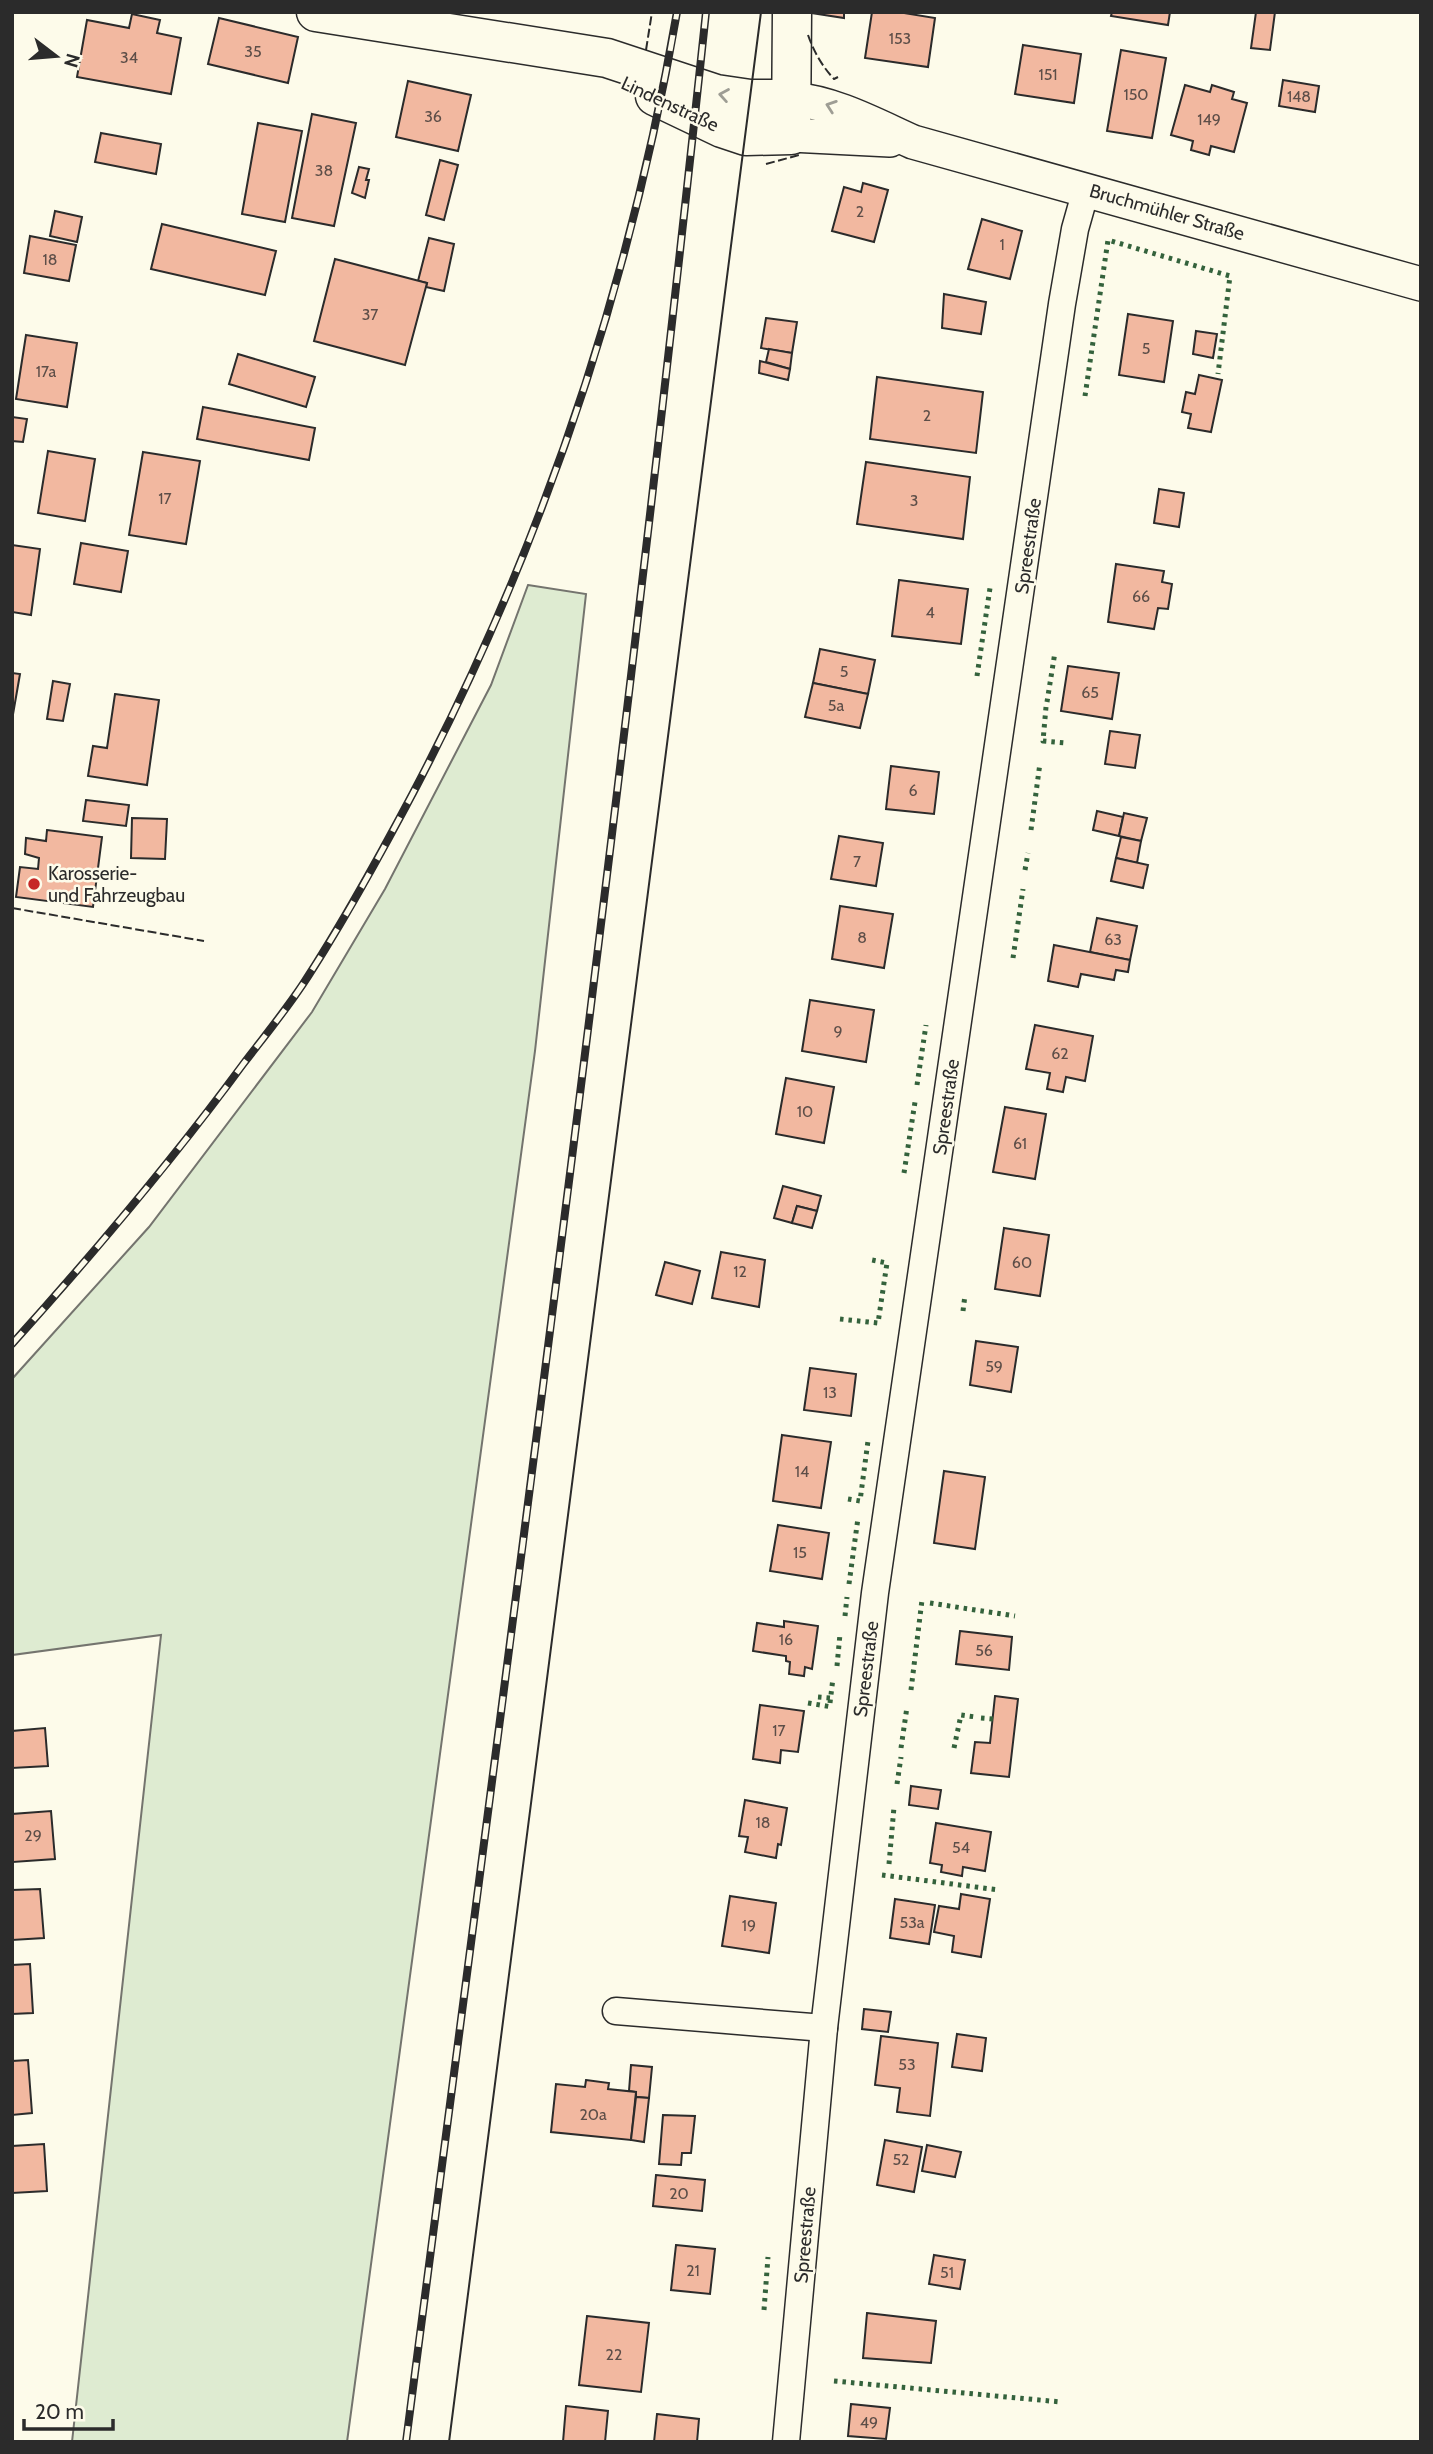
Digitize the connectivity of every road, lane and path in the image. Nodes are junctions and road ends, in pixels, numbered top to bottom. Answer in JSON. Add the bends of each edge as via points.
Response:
{"nodes":[{"id":1,"x":316,"y":12,"type":"edge"},
{"id":2,"x":792,"y":12,"type":"edge"},
{"id":3,"x":791,"y":117,"type":"junction"},
{"id":4,"x":1086,"y":190,"type":"junction"},
{"id":5,"x":1421,"y":284,"type":"edge"},
{"id":6,"x":616,"y":2011,"type":"dead end"},
{"id":7,"x":824,"y":2028,"type":"junction"},
{"id":8,"x":786,"y":2442,"type":"edge"}],
"edges":[{"from":1,"to":3,"type":"main road","name":"Lindenstraße","via":[[554,51],[746,136]]},
{"from":2,"to":3,"type":"main road"},
{"from":3,"to":4,"type":"street","name":"Bruchmühler Straße","via":[[816,101],[913,142]]},
{"from":4,"to":5,"type":"street","name":"Bruchmühler Straße"},
{"from":4,"to":7,"type":"street","name":"Spreestraße","via":[[1062,304],[877,1574]]},
{"from":6,"to":7,"type":"street"},
{"from":7,"to":8,"type":"street","name":"Spreestraße"}]}
